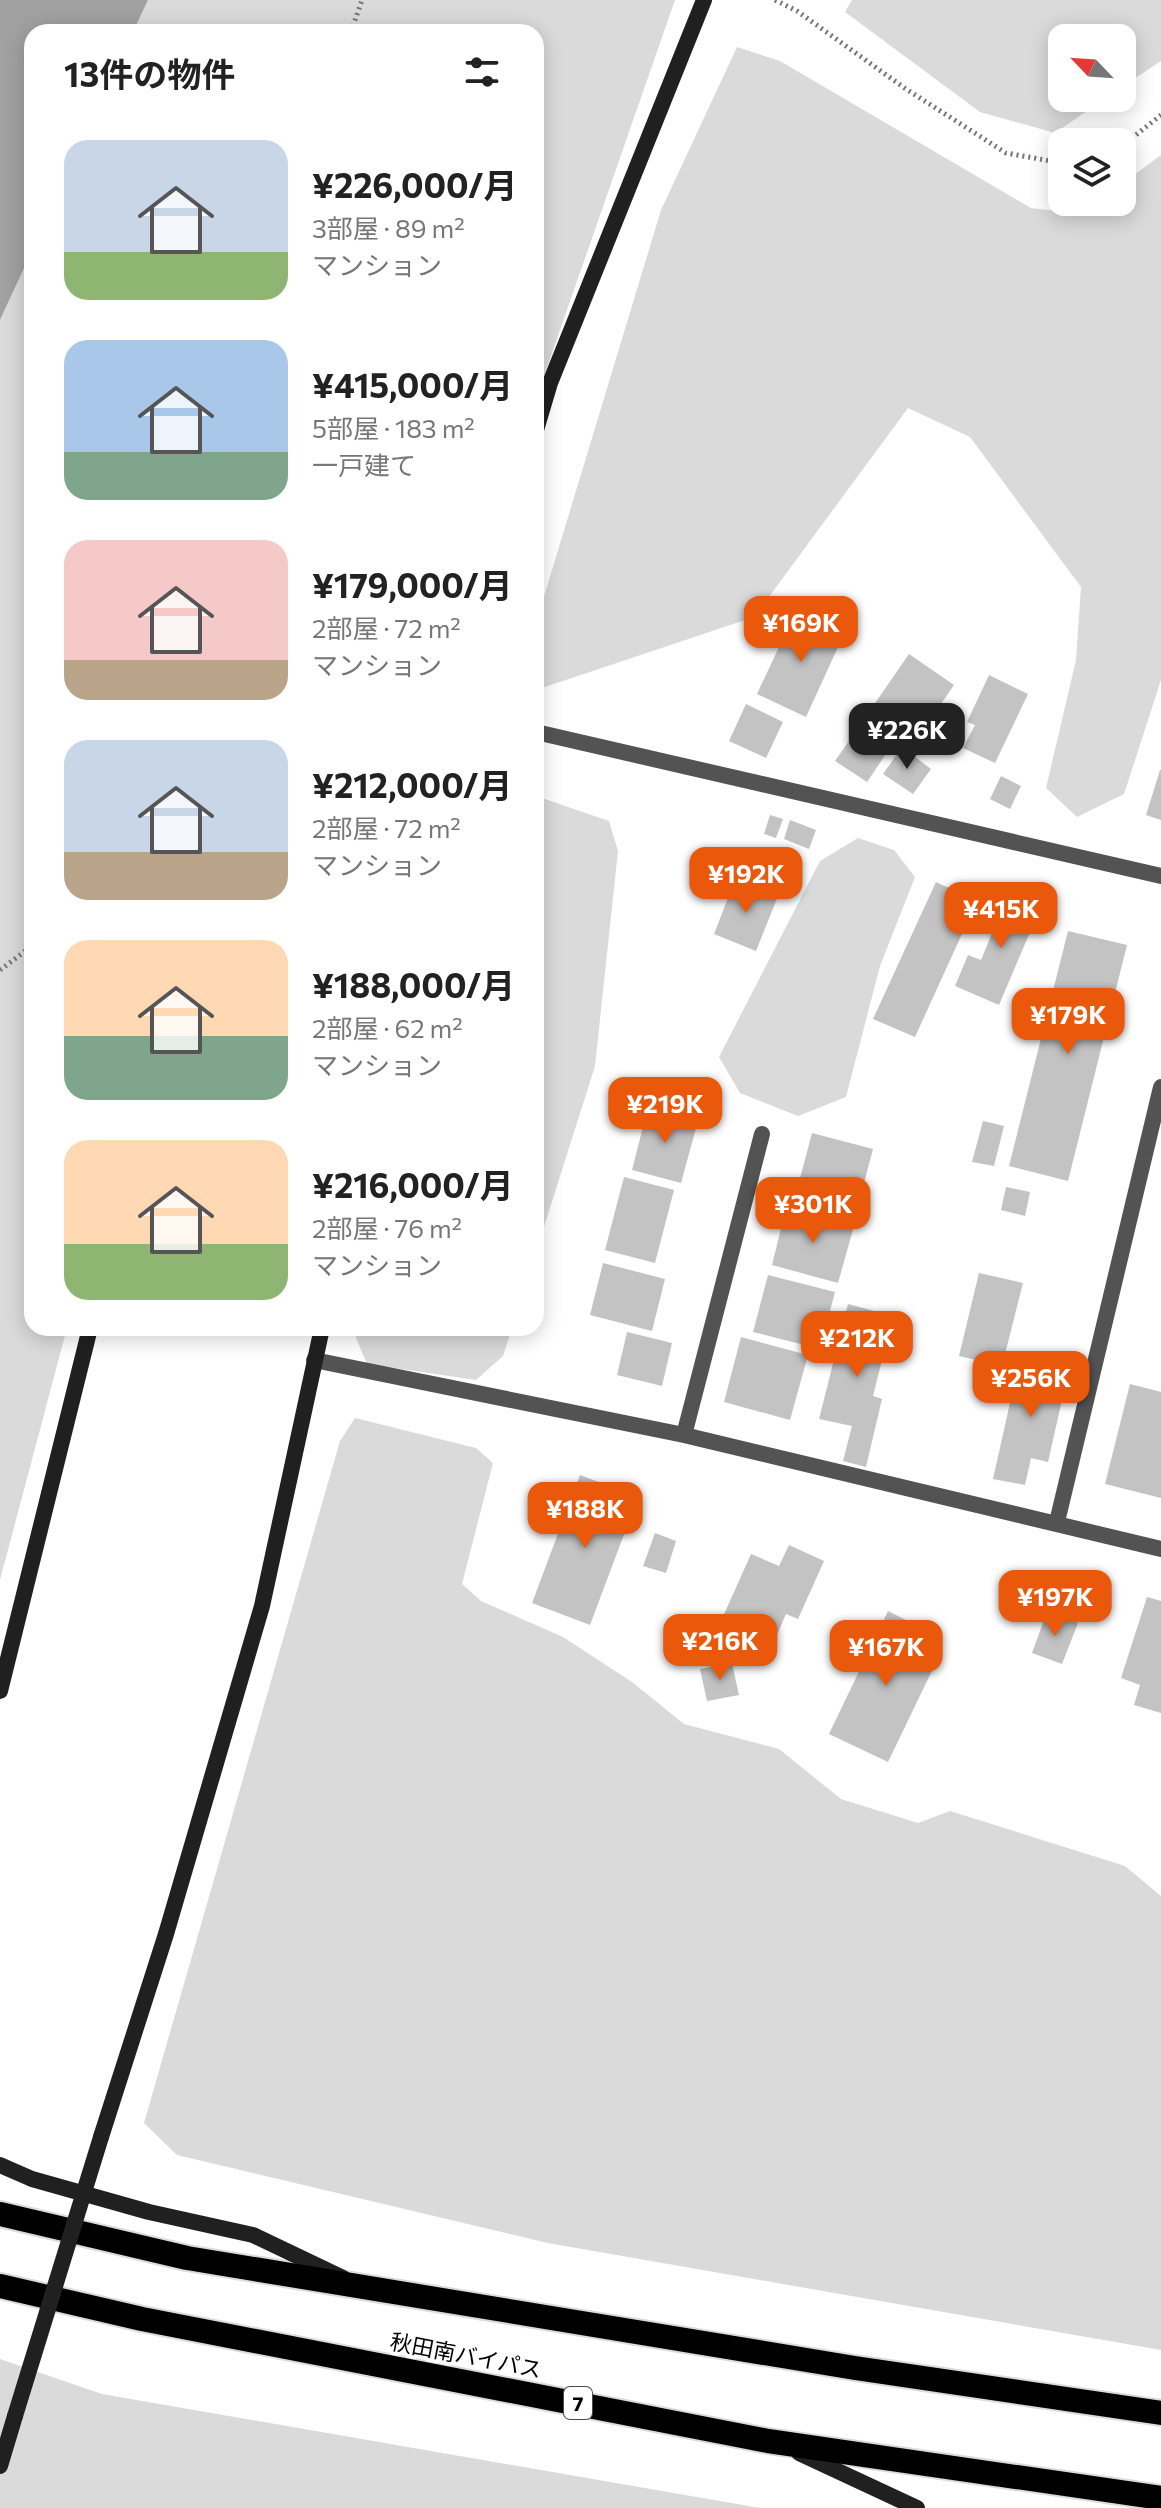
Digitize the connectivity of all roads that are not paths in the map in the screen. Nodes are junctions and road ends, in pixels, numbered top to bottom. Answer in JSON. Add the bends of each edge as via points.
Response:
{"nodes":[{"id":1,"x":704,"y":0,"type":"edge"},
{"id":2,"x":544,"y":403,"type":"edge"},
{"id":3,"x":544,"y":734,"type":"edge"},
{"id":4,"x":1161,"y":876,"type":"edge"},
{"id":5,"x":1161,"y":1087,"type":"edge"},
{"id":6,"x":762,"y":1134,"type":"dead end"},
{"id":7,"x":88,"y":1336,"type":"edge"},
{"id":8,"x":320,"y":1336,"type":"edge"},
{"id":9,"x":314,"y":1360,"type":"junction"},
{"id":10,"x":684,"y":1435,"type":"junction"},
{"id":11,"x":1057,"y":1522,"type":"junction"},
{"id":12,"x":1161,"y":1549,"type":"edge"},
{"id":13,"x":0,"y":1691,"type":"edge"},
{"id":14,"x":0,"y":2165,"type":"edge"},
{"id":15,"x":0,"y":2214,"type":"edge"},
{"id":16,"x":0,"y":2286,"type":"edge"},
{"id":17,"x":360,"y":2286,"type":"junction"},
{"id":18,"x":1161,"y":2413,"type":"edge"},
{"id":19,"x":768,"y":2441,"type":"junction"},
{"id":20,"x":0,"y":2466,"type":"edge"},
{"id":21,"x":1161,"y":2498,"type":"edge"},
{"id":22,"x":917,"y":2508,"type":"edge"}],
"edges":[{"from":1,"to":2,"type":"street"},
{"from":3,"to":4,"type":"street"},
{"from":5,"to":11,"type":"street"},
{"from":6,"to":10,"type":"street"},
{"from":7,"to":13,"type":"street"},
{"from":8,"to":9,"type":"street"},
{"from":9,"to":10,"type":"street"},
{"from":9,"to":20,"type":"street","bridge":true,"via":[[262,1606]]},
{"from":10,"to":11,"type":"street"},
{"from":11,"to":12,"type":"street"},
{"from":14,"to":17,"type":"street","via":[[149,2212],[253,2235]]},
{"from":15,"to":17,"type":"highway","via":[[187,2258]]},
{"from":16,"to":19,"type":"highway","name":"秋田南バイパス","number":"7","via":[[142,2319]]},
{"from":17,"to":18,"type":"highway"},
{"from":19,"to":21,"type":"highway","name":"秋田南バイパス","number":"7"},
{"from":19,"to":22,"type":"street"}]}
